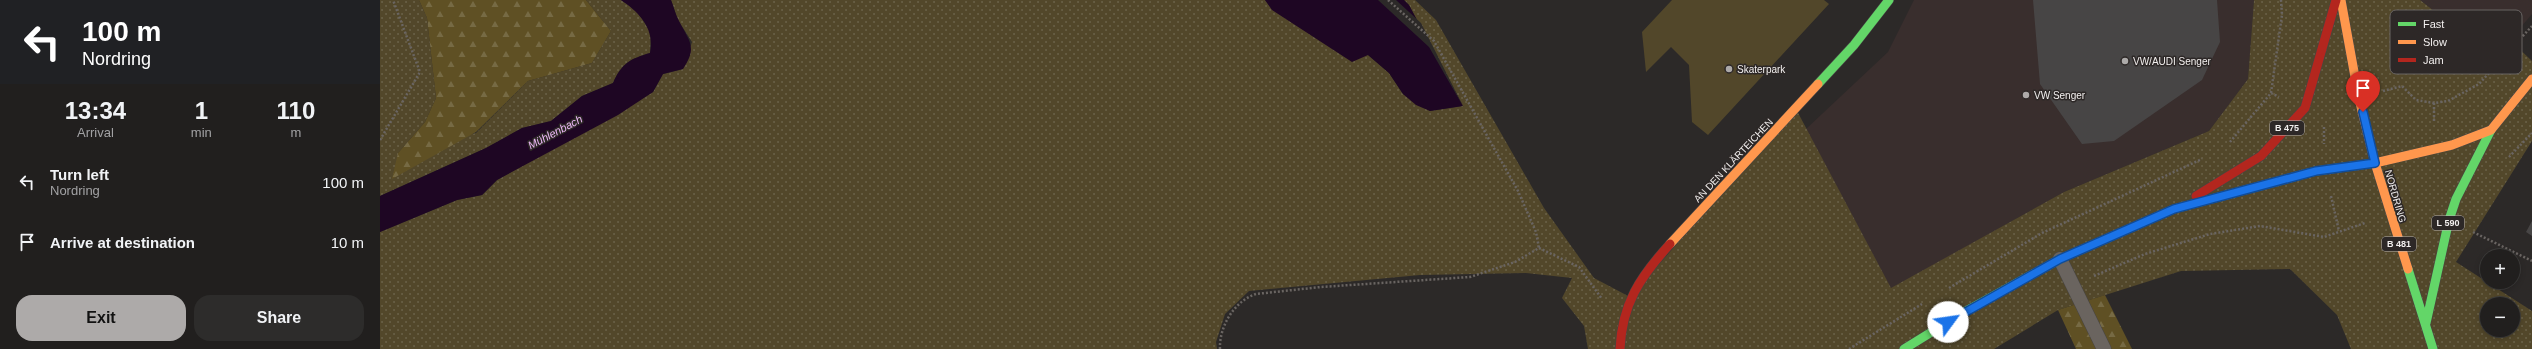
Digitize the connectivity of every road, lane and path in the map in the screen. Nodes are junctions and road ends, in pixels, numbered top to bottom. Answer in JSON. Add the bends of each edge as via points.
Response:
{"nodes":[{"id":1,"x":392,"y":0,"type":"edge"},
{"id":2,"x":1388,"y":0,"type":"edge"},
{"id":3,"x":1890,"y":0,"type":"edge"},
{"id":4,"x":2281,"y":0,"type":"edge"},
{"id":5,"x":2336,"y":0,"type":"edge"},
{"id":6,"x":2341,"y":0,"type":"edge"},
{"id":7,"x":2532,"y":26,"type":"edge"},
{"id":8,"x":2522,"y":37,"type":"edge"},
{"id":9,"x":2488,"y":74,"type":"edge"},
{"id":10,"x":2532,"y":79,"type":"edge"},
{"id":11,"x":2271,"y":93,"type":"junction"},
{"id":12,"x":2359,"y":99,"type":"junction"},
{"id":13,"x":2305,"y":108,"type":"junction"},
{"id":14,"x":2490,"y":130,"type":"junction"},
{"id":15,"x":380,"y":140,"type":"edge"},
{"id":16,"x":2225,"y":148,"type":"dead end"},
{"id":17,"x":2204,"y":158,"type":"dead end"},
{"id":18,"x":2375,"y":163,"type":"junction"},
{"id":19,"x":2174,"y":209,"type":"junction"},
{"id":20,"x":2390,"y":216,"type":"junction"},
{"id":21,"x":2449,"y":220,"type":"junction"},
{"id":22,"x":1539,"y":248,"type":"junction"},
{"id":23,"x":2060,"y":259,"type":"junction"},
{"id":24,"x":2532,"y":261,"type":"edge"},
{"id":25,"x":2072,"y":285,"type":"junction"},
{"id":26,"x":1946,"y":289,"type":"dead end"},
{"id":27,"x":1926,"y":301,"type":"dead end"},
{"id":28,"x":2426,"y":324,"type":"junction"},
{"id":29,"x":1621,"y":325,"type":"junction"},
{"id":30,"x":1220,"y":349,"type":"edge"},
{"id":31,"x":1620,"y":349,"type":"edge"},
{"id":32,"x":1849,"y":349,"type":"edge"},
{"id":33,"x":1904,"y":349,"type":"edge"},
{"id":34,"x":2104,"y":349,"type":"edge"},
{"id":35,"x":2433,"y":349,"type":"edge"}],
"edges":[{"from":1,"to":15,"type":"path","via":[[420,72]]},
{"from":2,"to":22,"type":"path","via":[[1434,42],[1511,178],[1536,232]]},
{"from":3,"to":29,"type":"main road","name":"AN DEN KLÄRTEICHEN","via":[[1854,45],[1658,258],[1630,298]]},
{"from":4,"to":11,"type":"path","via":[[2282,15]]},
{"from":5,"to":13,"type":"main road","number":"B 475"},
{"from":6,"to":12,"type":"main road","name":"NORDRING","number":"B 481"},
{"from":7,"to":8,"type":"path"},
{"from":9,"to":12,"type":"path","via":[[2479,84],[2448,101],[2434,103],[2416,100],[2402,86]]},
{"from":10,"to":14,"type":"main road","number":"L 590"},
{"from":11,"to":13,"type":"path"},
{"from":11,"to":16,"type":"path"},
{"from":12,"to":18,"type":"main road","name":"NORDRING","number":"B 481"},
{"from":13,"to":19,"type":"main road","number":"B 475","via":[[2261,156]]},
{"from":14,"to":18,"type":"main road","number":"L 590","via":[[2452,145]]},
{"from":14,"to":21,"type":"main road","number":"L 590","via":[[2474,160]]},
{"from":17,"to":26,"type":"path","via":[[2042,233]]},
{"from":18,"to":19,"type":"main road","number":"B 475","via":[[2316,171]]},
{"from":18,"to":20,"type":"main road","name":"NORDRING","number":"B 481"},
{"from":19,"to":23,"type":"main road","number":"B 475"},
{"from":20,"to":25,"type":"path","via":[[2324,237],[2260,226],[2210,234],[2145,254]]},
{"from":20,"to":28,"type":"main road","name":"NORDRING","number":"B 481"},
{"from":21,"to":24,"type":"path"},
{"from":21,"to":28,"type":"main road","number":"L 590"},
{"from":22,"to":29,"type":"path","via":[[1579,267]]},
{"from":22,"to":30,"type":"path","via":[[1515,262],[1470,277],[1321,287],[1248,296],[1234,309],[1225,323]]},
{"from":23,"to":25,"type":"lane"},
{"from":23,"to":33,"type":"main road","number":"B 475"},
{"from":25,"to":34,"type":"lane"},
{"from":27,"to":32,"type":"path"},
{"from":28,"to":35,"type":"main road","name":"NORDRING","number":"B 481"},
{"from":29,"to":31,"type":"main road","name":"AN DEN KLÄRTEICHEN"}]}
